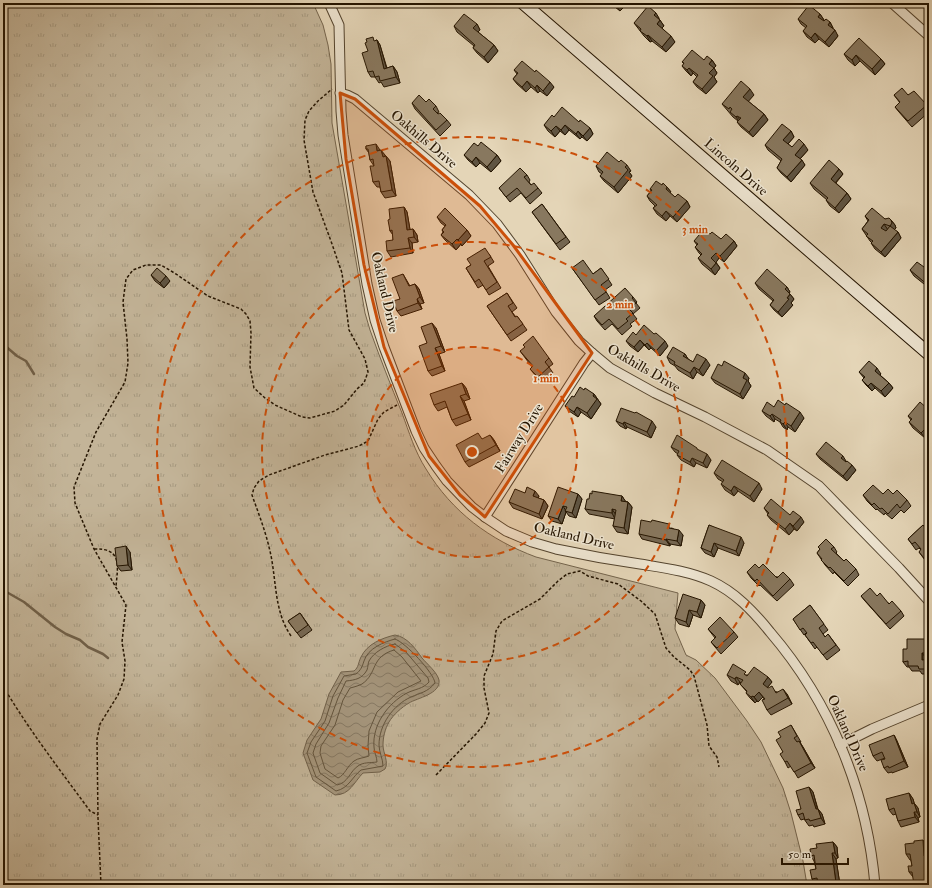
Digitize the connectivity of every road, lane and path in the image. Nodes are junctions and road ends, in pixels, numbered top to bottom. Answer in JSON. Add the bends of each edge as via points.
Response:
{"nodes":[{"id":1,"x":329,"y":3,"type":"edge"},
{"id":2,"x":523,"y":3,"type":"edge"},
{"id":3,"x":892,"y":3,"type":"edge"},
{"id":4,"x":929,"y":36,"type":"edge"},
{"id":5,"x":340,"y":90,"type":"junction"},
{"id":6,"x":592,"y":353,"type":"junction"},
{"id":7,"x":929,"y":354,"type":"edge"},
{"id":8,"x":405,"y":402,"type":"junction"},
{"id":9,"x":485,"y":518,"type":"junction"},
{"id":10,"x":94,"y":549,"type":"junction"},
{"id":11,"x":116,"y":586,"type":"junction"},
{"id":12,"x":929,"y":602,"type":"edge"},
{"id":13,"x":292,"y":636,"type":"dead end"},
{"id":14,"x":3,"y":686,"type":"edge"},
{"id":15,"x":929,"y":705,"type":"edge"},
{"id":16,"x":840,"y":745,"type":"junction"},
{"id":17,"x":719,"y":766,"type":"dead end"},
{"id":18,"x":436,"y":775,"type":"dead end"},
{"id":19,"x":98,"y":815,"type":"junction"},
{"id":20,"x":101,"y":885,"type":"edge"},
{"id":21,"x":875,"y":885,"type":"edge"}],
"edges":[{"from":1,"to":5,"type":"street","name":"Oakland Drive","via":[[339,25]]},
{"from":2,"to":7,"type":"street","name":"Lincoln Drive"},
{"from":3,"to":4,"type":"street"},
{"from":5,"to":6,"type":"street","name":"Oakhills Drive","via":[[355,99],[480,206],[513,245],[556,312]]},
{"from":5,"to":8,"type":"street","name":"Oakland Drive","via":[[346,159],[367,284],[380,334]]},
{"from":5,"to":10,"type":"path","via":[[331,89],[309,111],[305,120],[304,140],[313,192],[342,273],[350,330],[366,359],[368,372],[364,383],[335,411],[310,418],[275,405],[254,388],[250,367],[250,321],[241,309],[208,296],[161,265],[146,265],[133,270],[126,279],[123,302],[128,363],[125,382],[96,432],[74,487],[75,503]]},
{"from":6,"to":9,"type":"street","name":"Fairway Drive"},
{"from":6,"to":12,"type":"street","name":"Oakhills Drive","via":[[610,368],[642,386],[767,450],[819,486]]},
{"from":8,"to":9,"type":"street","name":"Oakland Drive","via":[[424,448],[436,466],[460,495]]},
{"from":8,"to":13,"type":"path","via":[[384,412],[368,441],[360,446],[298,464],[259,481],[254,488],[252,495],[270,548],[280,612],[285,627]]},
{"from":9,"to":16,"type":"street","name":"Oakland Drive","via":[[542,546],[682,572],[710,580],[728,590],[759,618],[794,661],[809,683]]},
{"from":10,"to":11,"type":"path"},
{"from":10,"to":11,"type":"path","via":[[104,548],[116,557]]},
{"from":11,"to":19,"type":"path","via":[[126,605],[122,642],[124,679],[118,695],[100,724],[96,739]]},
{"from":14,"to":19,"type":"path","via":[[56,765],[90,811]]},
{"from":15,"to":16,"type":"street"},
{"from":16,"to":21,"type":"street","name":"Oakland Drive","via":[[862,805],[871,847]]},
{"from":17,"to":18,"type":"path","via":[[709,746],[707,725],[694,676],[666,648],[655,614],[618,584],[588,576],[580,571],[567,574],[540,599],[502,621],[496,631],[493,654],[484,676],[489,713],[485,723]]},
{"from":19,"to":20,"type":"path"}]}
